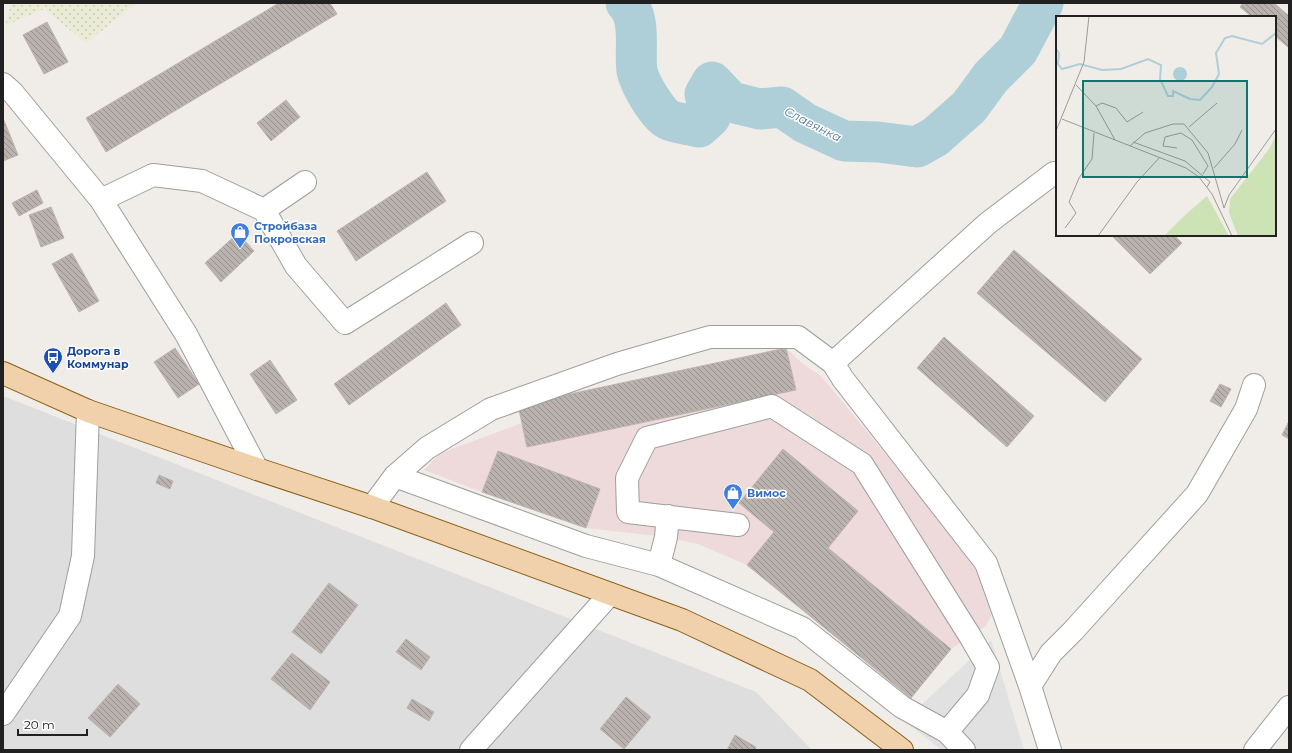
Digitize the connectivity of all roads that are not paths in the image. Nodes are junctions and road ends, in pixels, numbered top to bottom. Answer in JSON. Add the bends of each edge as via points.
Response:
{"nodes":[{"id":1,"x":3,"y":84,"type":"edge"},
{"id":2,"x":1054,"y":172,"type":"dead end"},
{"id":3,"x":305,"y":182,"type":"dead end"},
{"id":4,"x":101,"y":200,"type":"junction"},
{"id":5,"x":264,"y":210,"type":"junction"},
{"id":6,"x":472,"y":243,"type":"dead end"},
{"id":7,"x":833,"y":363,"type":"junction"},
{"id":8,"x":3,"y":373,"type":"edge"},
{"id":9,"x":1254,"y":385,"type":"dead end"},
{"id":10,"x":88,"y":410,"type":"junction"},
{"id":11,"x":257,"y":469,"type":"junction"},
{"id":12,"x":395,"y":476,"type":"junction"},
{"id":13,"x":372,"y":507,"type":"junction"},
{"id":14,"x":668,"y":516,"type":"junction"},
{"id":15,"x":738,"y":525,"type":"dead end"},
{"id":16,"x":659,"y":565,"type":"junction"},
{"id":17,"x":610,"y":594,"type":"junction"},
{"id":18,"x":1030,"y":686,"type":"junction"},
{"id":19,"x":1289,"y":707,"type":"edge"},
{"id":20,"x":3,"y":714,"type":"edge"},
{"id":21,"x":947,"y":732,"type":"junction"},
{"id":22,"x":471,"y":750,"type":"edge"},
{"id":23,"x":902,"y":750,"type":"edge"},
{"id":24,"x":964,"y":750,"type":"edge"},
{"id":25,"x":1050,"y":750,"type":"edge"},
{"id":26,"x":1255,"y":750,"type":"edge"}],
"edges":[{"from":1,"to":4,"type":"street"},
{"from":2,"to":7,"type":"street","via":[[988,223]]},
{"from":3,"to":5,"type":"street"},
{"from":4,"to":5,"type":"street","via":[[153,175],[202,181]]},
{"from":4,"to":11,"type":"street","via":[[186,334]]},
{"from":5,"to":6,"type":"street","via":[[296,266],[345,324]]},
{"from":7,"to":12,"type":"street","via":[[798,337],[710,337],[617,364],[491,409],[427,448]]},
{"from":7,"to":18,"type":"street","via":[[986,563]]},
{"from":8,"to":10,"type":"main road"},
{"from":9,"to":18,"type":"street","via":[[1246,409],[1197,494],[1051,653]]},
{"from":10,"to":11,"type":"main road"},
{"from":10,"to":20,"type":"street","via":[[83,556],[70,616]]},
{"from":11,"to":13,"type":"main road"},
{"from":12,"to":13,"type":"street"},
{"from":12,"to":16,"type":"street","via":[[586,546]]},
{"from":13,"to":17,"type":"main road"},
{"from":14,"to":15,"type":"street"},
{"from":14,"to":16,"type":"street"},
{"from":14,"to":21,"type":"street","via":[[628,512],[627,478],[647,438],[772,406],[862,464],[988,667],[978,696]]},
{"from":16,"to":21,"type":"street","via":[[802,628],[902,707]]},
{"from":17,"to":22,"type":"street"},
{"from":17,"to":23,"type":"main road","via":[[682,620],[810,680]]},
{"from":18,"to":25,"type":"street"},
{"from":19,"to":26,"type":"street"},
{"from":21,"to":24,"type":"street"}]}
